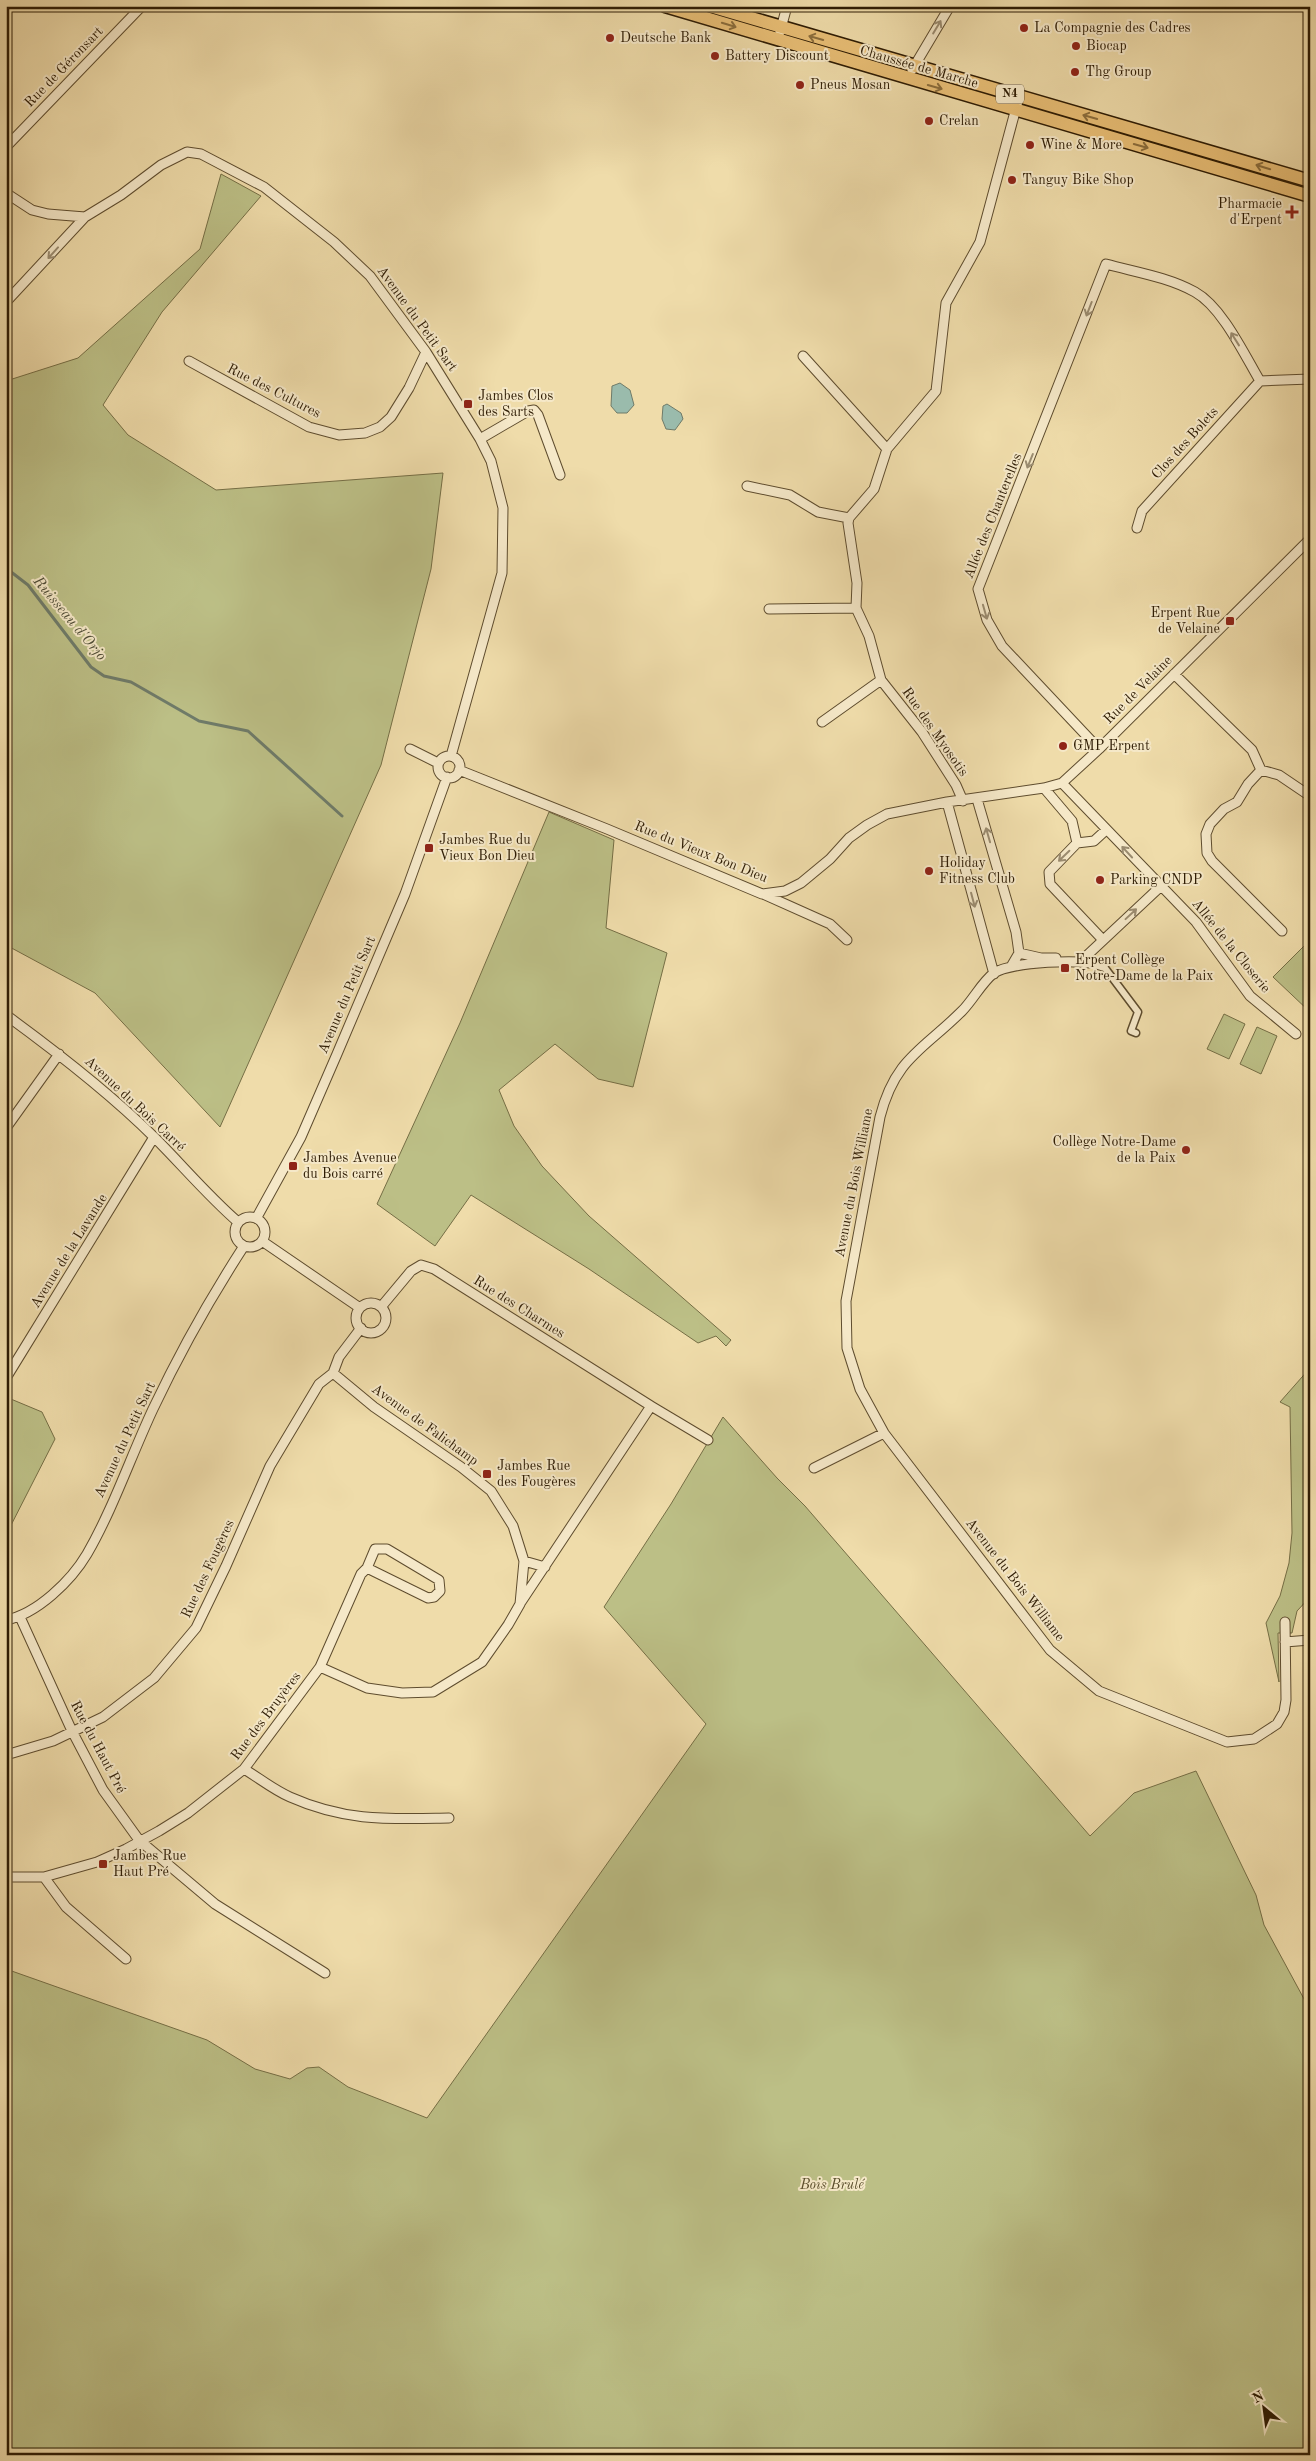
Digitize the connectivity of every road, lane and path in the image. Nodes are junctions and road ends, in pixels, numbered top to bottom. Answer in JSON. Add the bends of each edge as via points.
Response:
{"nodes":[{"id":1,"x":142,"y":6,"type":"edge"},
{"id":2,"x":665,"y":6,"type":"edge"},
{"id":3,"x":710,"y":6,"type":"edge"},
{"id":4,"x":787,"y":6,"type":"edge"},
{"id":5,"x":950,"y":6,"type":"edge"},
{"id":6,"x":779,"y":34,"type":"junction"},
{"id":7,"x":914,"y":66,"type":"junction"},
{"id":8,"x":907,"y":79,"type":"junction"},
{"id":9,"x":1018,"y":96,"type":"junction"},
{"id":10,"x":1015,"y":110,"type":"junction"},
{"id":11,"x":6,"y":146,"type":"edge"},
{"id":12,"x":1310,"y":181,"type":"edge"},
{"id":13,"x":6,"y":193,"type":"edge"},
{"id":14,"x":1310,"y":196,"type":"edge"},
{"id":15,"x":85,"y":217,"type":"junction"},
{"id":16,"x":6,"y":302,"type":"edge"},
{"id":17,"x":426,"y":352,"type":"junction"},
{"id":18,"x":803,"y":356,"type":"dead end"},
{"id":19,"x":190,"y":362,"type":"dead end"},
{"id":20,"x":1310,"y":379,"type":"edge"},
{"id":21,"x":1260,"y":381,"type":"junction"},
{"id":22,"x":480,"y":439,"type":"junction"},
{"id":23,"x":887,"y":449,"type":"junction"},
{"id":24,"x":560,"y":475,"type":"dead end"},
{"id":25,"x":747,"y":486,"type":"dead end"},
{"id":26,"x":849,"y":518,"type":"junction"},
{"id":27,"x":1137,"y":528,"type":"dead end"},
{"id":28,"x":1310,"y":539,"type":"edge"},
{"id":29,"x":856,"y":608,"type":"junction"},
{"id":30,"x":769,"y":609,"type":"dead end"},
{"id":31,"x":1174,"y":674,"type":"junction"},
{"id":32,"x":881,"y":680,"type":"junction"},
{"id":33,"x":822,"y":722,"type":"dead end"},
{"id":34,"x":410,"y":749,"type":"dead end"},
{"id":35,"x":1099,"y":749,"type":"junction"},
{"id":36,"x":451,"y":756,"type":"junction"},
{"id":37,"x":438,"y":763,"type":"junction"},
{"id":38,"x":459,"y":770,"type":"junction"},
{"id":39,"x":1261,"y":770,"type":"junction"},
{"id":40,"x":447,"y":777,"type":"junction"},
{"id":41,"x":1062,"y":782,"type":"junction"},
{"id":42,"x":1044,"y":788,"type":"junction"},
{"id":43,"x":1310,"y":796,"type":"edge"},
{"id":44,"x":977,"y":798,"type":"junction"},
{"id":45,"x":963,"y":801,"type":"junction"},
{"id":46,"x":947,"y":802,"type":"junction"},
{"id":47,"x":1106,"y":830,"type":"junction"},
{"id":48,"x":1077,"y":843,"type":"junction"},
{"id":49,"x":1160,"y":887,"type":"junction"},
{"id":50,"x":762,"y":894,"type":"junction"},
{"id":51,"x":1282,"y":931,"type":"dead end"},
{"id":52,"x":847,"y":940,"type":"dead end"},
{"id":53,"x":1103,"y":940,"type":"junction"},
{"id":54,"x":1090,"y":952,"type":"junction"},
{"id":55,"x":1019,"y":953,"type":"junction"},
{"id":56,"x":1081,"y":961,"type":"junction"},
{"id":57,"x":1012,"y":965,"type":"junction"},
{"id":58,"x":1104,"y":967,"type":"joint"},
{"id":59,"x":994,"y":974,"type":"junction"},
{"id":60,"x":6,"y":1015,"type":"edge"},
{"id":61,"x":1136,"y":1033,"type":"dead end"},
{"id":62,"x":1296,"y":1034,"type":"dead end"},
{"id":63,"x":59,"y":1054,"type":"junction"},
{"id":64,"x":6,"y":1128,"type":"edge"},
{"id":65,"x":154,"y":1138,"type":"junction"},
{"id":66,"x":256,"y":1217,"type":"junction"},
{"id":67,"x":238,"y":1222,"type":"junction"},
{"id":68,"x":262,"y":1241,"type":"junction"},
{"id":69,"x":244,"y":1246,"type":"junction"},
{"id":70,"x":381,"y":1307,"type":"junction"},
{"id":71,"x":360,"y":1308,"type":"junction"},
{"id":72,"x":361,"y":1328,"type":"junction"},
{"id":73,"x":333,"y":1373,"type":"junction"},
{"id":74,"x":6,"y":1378,"type":"edge"},
{"id":75,"x":651,"y":1406,"type":"junction"},
{"id":76,"x":884,"y":1433,"type":"junction"},
{"id":77,"x":708,"y":1440,"type":"dead end"},
{"id":78,"x":814,"y":1468,"type":"dead end"},
{"id":79,"x":524,"y":1561,"type":"junction"},
{"id":80,"x":544,"y":1567,"type":"junction"},
{"id":81,"x":367,"y":1568,"type":"junction"},
{"id":82,"x":520,"y":1604,"type":"junction"},
{"id":83,"x":20,"y":1617,"type":"junction"},
{"id":84,"x":6,"y":1620,"type":"edge"},
{"id":85,"x":1284,"y":1622,"type":"dead end"},
{"id":86,"x":1310,"y":1640,"type":"edge"},
{"id":87,"x":1285,"y":1642,"type":"junction"},
{"id":88,"x":320,"y":1667,"type":"junction"},
{"id":89,"x":72,"y":1730,"type":"junction"},
{"id":90,"x":6,"y":1755,"type":"edge"},
{"id":91,"x":244,"y":1769,"type":"junction"},
{"id":92,"x":449,"y":1818,"type":"dead end"},
{"id":93,"x":140,"y":1840,"type":"junction"},
{"id":94,"x":6,"y":1877,"type":"edge"},
{"id":95,"x":44,"y":1877,"type":"junction"},
{"id":96,"x":126,"y":1959,"type":"dead end"},
{"id":97,"x":325,"y":1974,"type":"dead end"}],
"edges":[{"from":1,"to":11,"type":"street","name":"Rue de Géronsart"},
{"from":2,"to":6,"type":"main road","name":"Chaussée de Marche","number":"N4","one_way":true},
{"from":3,"to":6,"type":"main road","name":"Chaussée de Marche","number":"N4"},
{"from":4,"to":6,"type":"street"},
{"from":7,"to":5,"type":"street","one_way":true},
{"from":7,"to":6,"type":"main road","name":"Chaussée de Marche","number":"N4","one_way":true},
{"from":6,"to":8,"type":"main road","name":"Chaussée de Marche","number":"N4"},
{"from":7,"to":8,"type":"street"},
{"from":7,"to":9,"type":"main road","name":"Chaussée de Marche","number":"N4"},
{"from":8,"to":10,"type":"main road","name":"Chaussée de Marche","number":"N4","one_way":true},
{"from":9,"to":10,"type":"street"},
{"from":12,"to":9,"type":"main road","name":"Chaussée de Marche","number":"N4","one_way":true},
{"from":10,"to":14,"type":"main road","name":"Chaussée de Marche","number":"N4","one_way":true},
{"from":10,"to":23,"type":"street","via":[[980,242],[946,303],[936,391]]},
{"from":13,"to":15,"type":"street","via":[[32,210]]},
{"from":15,"to":16,"type":"street","name":"Avenue du Petit Sart","one_way":true},
{"from":15,"to":17,"type":"street","name":"Avenue du Petit Sart","via":[[121,195],[161,164],[187,152],[201,154],[264,187],[334,242],[370,276]]},
{"from":17,"to":19,"type":"street","name":"Rue des Cultures","via":[[392,417],[380,427],[339,435],[309,427]]},
{"from":17,"to":22,"type":"street","name":"Avenue du Petit Sart"},
{"from":18,"to":23,"type":"street"},
{"from":20,"to":21,"type":"street"},
{"from":21,"to":27,"type":"street","name":"Clos des Bolets","via":[[1142,511]]},
{"from":21,"to":35,"type":"street","name":"Allée des Chanterelles","one_way":true,"via":[[1213,308],[1196,293],[1181,285],[1106,264],[978,589],[987,620],[1002,646]]},
{"from":22,"to":24,"type":"street","via":[[534,410]]},
{"from":22,"to":36,"type":"street","name":"Avenue du Petit Sart","via":[[491,461],[503,508],[502,573]]},
{"from":23,"to":26,"type":"street","via":[[874,489]]},
{"from":25,"to":26,"type":"street","via":[[790,495],[818,512]]},
{"from":26,"to":29,"type":"street","via":[[857,582]]},
{"from":28,"to":31,"type":"street","name":"Rue de Velaine"},
{"from":29,"to":30,"type":"street"},
{"from":29,"to":32,"type":"street","via":[[869,636]]},
{"from":31,"to":35,"type":"street","name":"Rue de Velaine"},
{"from":31,"to":39,"type":"street","via":[[1252,750]]},
{"from":32,"to":33,"type":"street"},
{"from":32,"to":45,"type":"street","name":"Rue des Myosotis","via":[[922,732]]},
{"from":34,"to":37,"type":"street"},
{"from":35,"to":41,"type":"street","name":"Rue de Velaine"},
{"from":36,"to":37,"type":"street"},
{"from":36,"to":38,"type":"street","via":[[458,762]]},
{"from":37,"to":40,"type":"street","via":[[439,772]]},
{"from":38,"to":40,"type":"street","via":[[452,777]]},
{"from":38,"to":50,"type":"street","name":"Rue du Vieux Bon Dieu"},
{"from":39,"to":43,"type":"street","via":[[1279,775]]},
{"from":39,"to":51,"type":"street","via":[[1237,802],[1224,809],[1210,824],[1206,834],[1207,853]]},
{"from":40,"to":66,"type":"street","name":"Avenue du Petit Sart","via":[[405,894],[301,1137]]},
{"from":41,"to":42,"type":"street","name":"Rue de Velaine"},
{"from":41,"to":47,"type":"street","name":"Allée de la Closerie"},
{"from":42,"to":44,"type":"street"},
{"from":42,"to":48,"type":"street","via":[[1072,821]]},
{"from":44,"to":45,"type":"street","name":"Rue du Vieux Bon Dieu"},
{"from":55,"to":44,"type":"street","one_way":true,"via":[[1016,932]]},
{"from":45,"to":46,"type":"street","name":"Rue du Vieux Bon Dieu"},
{"from":46,"to":50,"type":"street","name":"Rue du Vieux Bon Dieu","via":[[887,814],[849,838],[801,883],[785,891]]},
{"from":46,"to":59,"type":"street","one_way":true},
{"from":47,"to":48,"type":"street","via":[[1094,841]]},
{"from":49,"to":47,"type":"street","name":"Allée de la Closerie","one_way":true},
{"from":48,"to":53,"type":"street","one_way":true,"via":[[1052,867],[1048,878]]},
{"from":53,"to":49,"type":"street","one_way":true},
{"from":49,"to":62,"type":"street","name":"Allée de la Closerie","via":[[1196,922],[1250,996]]},
{"from":50,"to":52,"type":"street","via":[[830,924]]},
{"from":53,"to":54,"type":"street"},
{"from":54,"to":55,"type":"street","via":[[1075,958],[1041,958]]},
{"from":54,"to":56,"type":"street"},
{"from":55,"to":57,"type":"street"},
{"from":56,"to":57,"type":"street"},
{"from":56,"to":58,"type":"street"},
{"from":57,"to":59,"type":"street"},
{"from":58,"to":61,"type":"street","via":[[1138,1012],[1131,1031]]},
{"from":59,"to":76,"type":"street","name":"Avenue du Bois Williame","via":[[962,1010],[898,1071],[880,1117],[846,1302],[847,1348],[860,1389]]},
{"from":60,"to":63,"type":"street","name":"Avenue du Bois Carré"},
{"from":63,"to":64,"type":"street"},
{"from":63,"to":65,"type":"street","name":"Avenue du Bois Carré"},
{"from":65,"to":67,"type":"street","name":"Avenue du Bois Carré"},
{"from":65,"to":74,"type":"street","name":"Avenue de la Lavande"},
{"from":66,"to":67,"type":"street","via":[[250,1216]]},
{"from":66,"to":68,"type":"street","via":[[264,1224],[266,1232]]},
{"from":67,"to":69,"type":"street","via":[[237,1240]]},
{"from":68,"to":69,"type":"street","via":[[251,1247]]},
{"from":68,"to":71,"type":"street"},
{"from":69,"to":83,"type":"street","name":"Avenue du Petit Sart","via":[[154,1407],[86,1555],[55,1593]]},
{"from":70,"to":71,"type":"street","via":[[371,1303]]},
{"from":70,"to":72,"type":"street","via":[[386,1318],[382,1328],[371,1332]]},
{"from":70,"to":75,"type":"street","name":"Rue des Charmes","via":[[411,1271],[421,1265],[434,1269]]},
{"from":71,"to":72,"type":"street","via":[[356,1318]]},
{"from":72,"to":73,"type":"street","via":[[339,1357]]},
{"from":73,"to":79,"type":"street","name":"Avenue de Falichamp","via":[[374,1408],[491,1491],[513,1526]]},
{"from":73,"to":89,"type":"street","name":"Rue des Fougères","via":[[319,1384],[270,1466],[196,1628],[154,1678],[134,1696],[103,1717]]},
{"from":75,"to":77,"type":"street","name":"Rue des Charmes"},
{"from":75,"to":80,"type":"street"},
{"from":76,"to":78,"type":"street"},
{"from":76,"to":87,"type":"street","name":"Avenue du Bois Williame","via":[[1050,1650],[1099,1690],[1227,1742],[1254,1739],[1277,1724],[1284,1712]]},
{"from":79,"to":80,"type":"street"},
{"from":79,"to":82,"type":"street","name":"Avenue de Falichamp"},
{"from":80,"to":82,"type":"street"},
{"from":81,"to":81,"type":"street","name":"Rue des Bruyères","via":[[428,1598],[440,1591],[439,1580],[386,1549],[375,1549]]},
{"from":81,"to":88,"type":"street","name":"Rue des Bruyères","via":[[361,1574]]},
{"from":82,"to":88,"type":"street","name":"Avenue de Falichamp","via":[[482,1662],[433,1692],[402,1693],[367,1688]]},
{"from":83,"to":84,"type":"street","name":"Avenue du Petit Sart"},
{"from":83,"to":89,"type":"street","name":"Rue du Haut Pré"},
{"from":85,"to":87,"type":"street","name":"Avenue du Bois Williame"},
{"from":86,"to":87,"type":"street"},
{"from":88,"to":91,"type":"street","name":"Rue des Bruyères"},
{"from":89,"to":90,"type":"street","name":"Rue des Fougères","via":[[53,1741]]},
{"from":89,"to":93,"type":"street","name":"Rue du Haut Pré","via":[[103,1790]]},
{"from":91,"to":92,"type":"street","via":[[289,1797],[335,1813],[386,1820]]},
{"from":91,"to":93,"type":"street","name":"Rue des Bruyères","via":[[188,1813]]},
{"from":93,"to":95,"type":"street","name":"Rue des Bruyères","via":[[96,1862]]},
{"from":93,"to":97,"type":"street","name":"Rue du Haut Pré","via":[[215,1904]]},
{"from":94,"to":95,"type":"street","name":"Rue des Bruyères"},
{"from":95,"to":96,"type":"street","via":[[66,1907]]}]}
